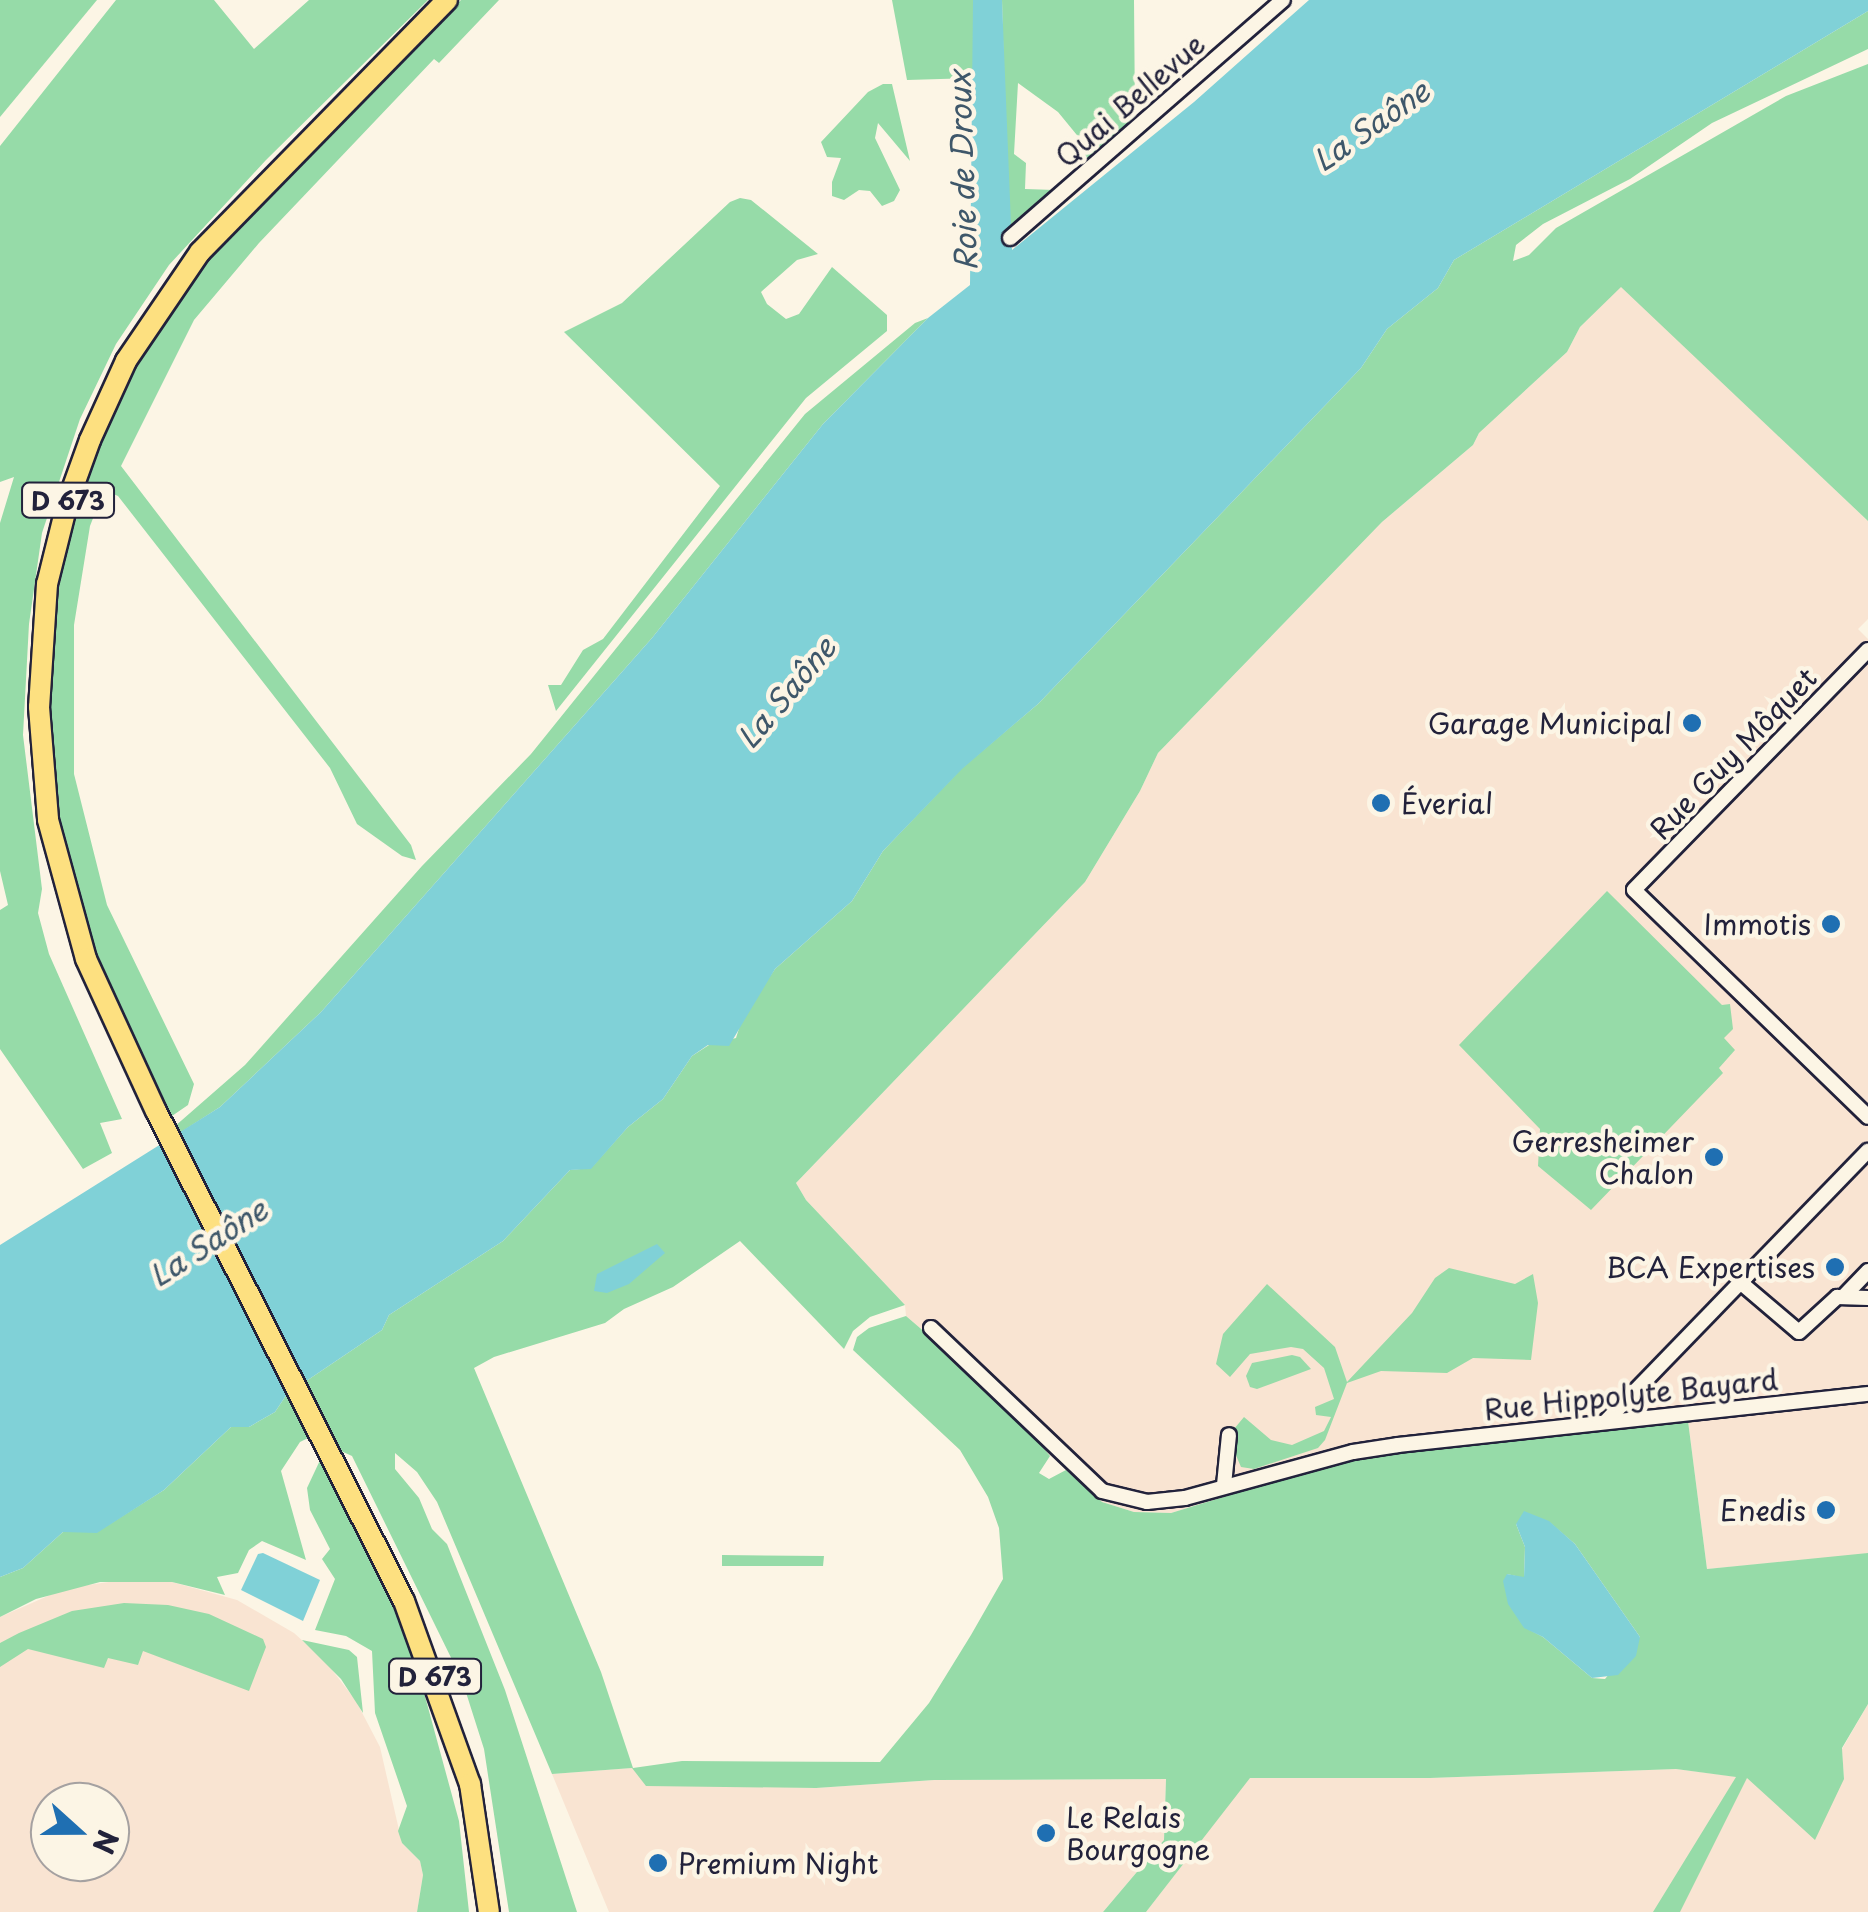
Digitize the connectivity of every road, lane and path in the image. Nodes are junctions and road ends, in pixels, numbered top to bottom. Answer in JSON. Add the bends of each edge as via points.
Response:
{"nodes":[{"id":1,"x":448,"y":0,"type":"edge"},
{"id":2,"x":1284,"y":0,"type":"edge"},
{"id":3,"x":1010,"y":238,"type":"dead end"},
{"id":4,"x":1868,"y":650,"type":"edge"},
{"id":5,"x":1868,"y":1116,"type":"edge"},
{"id":6,"x":1868,"y":1151,"type":"edge"},
{"id":7,"x":1868,"y":1270,"type":"edge"},
{"id":8,"x":1740,"y":1282,"type":"junction"},
{"id":9,"x":1843,"y":1297,"type":"junction"},
{"id":10,"x":1868,"y":1298,"type":"edge"},
{"id":11,"x":931,"y":1328,"type":"dead end"},
{"id":12,"x":1868,"y":1394,"type":"edge"},
{"id":13,"x":1607,"y":1420,"type":"junction"},
{"id":14,"x":1229,"y":1435,"type":"dead end"},
{"id":15,"x":1224,"y":1485,"type":"junction"},
{"id":16,"x":453,"y":1726,"type":"junction"},
{"id":17,"x":470,"y":1784,"type":"junction"},
{"id":18,"x":478,"y":1912,"type":"edge"},
{"id":19,"x":489,"y":1912,"type":"edge"},
{"id":20,"x":502,"y":1912,"type":"edge"}],
"edges":[{"from":1,"to":16,"type":"main road","number":"D 673","via":[[200,252],[126,362],[67,504],[47,584],[40,755],[48,820],[86,960],[404,1601]]},
{"from":2,"to":3,"type":"street","name":"Quai Bellevue"},
{"from":4,"to":5,"type":"street","name":"Rue Guy Môquet","via":[[1634,890]]},
{"from":6,"to":8,"type":"street"},
{"from":7,"to":9,"type":"street"},
{"from":8,"to":9,"type":"street","via":[[1799,1332]]},
{"from":8,"to":13,"type":"street"},
{"from":9,"to":10,"type":"street"},
{"from":11,"to":15,"type":"street","name":"Rue Hippolyte Bayard","via":[[1102,1492],[1147,1502]]},
{"from":12,"to":13,"type":"street","name":"Rue Hippolyte Bayard"},
{"from":13,"to":15,"type":"street","name":"Rue Hippolyte Bayard","via":[[1398,1445]]},
{"from":14,"to":15,"type":"street"},
{"from":16,"to":17,"type":"main road","number":"D 673"},
{"from":16,"to":18,"type":"main road"},
{"from":17,"to":19,"type":"main road","number":"D 673"},
{"from":17,"to":20,"type":"main road"}]}
